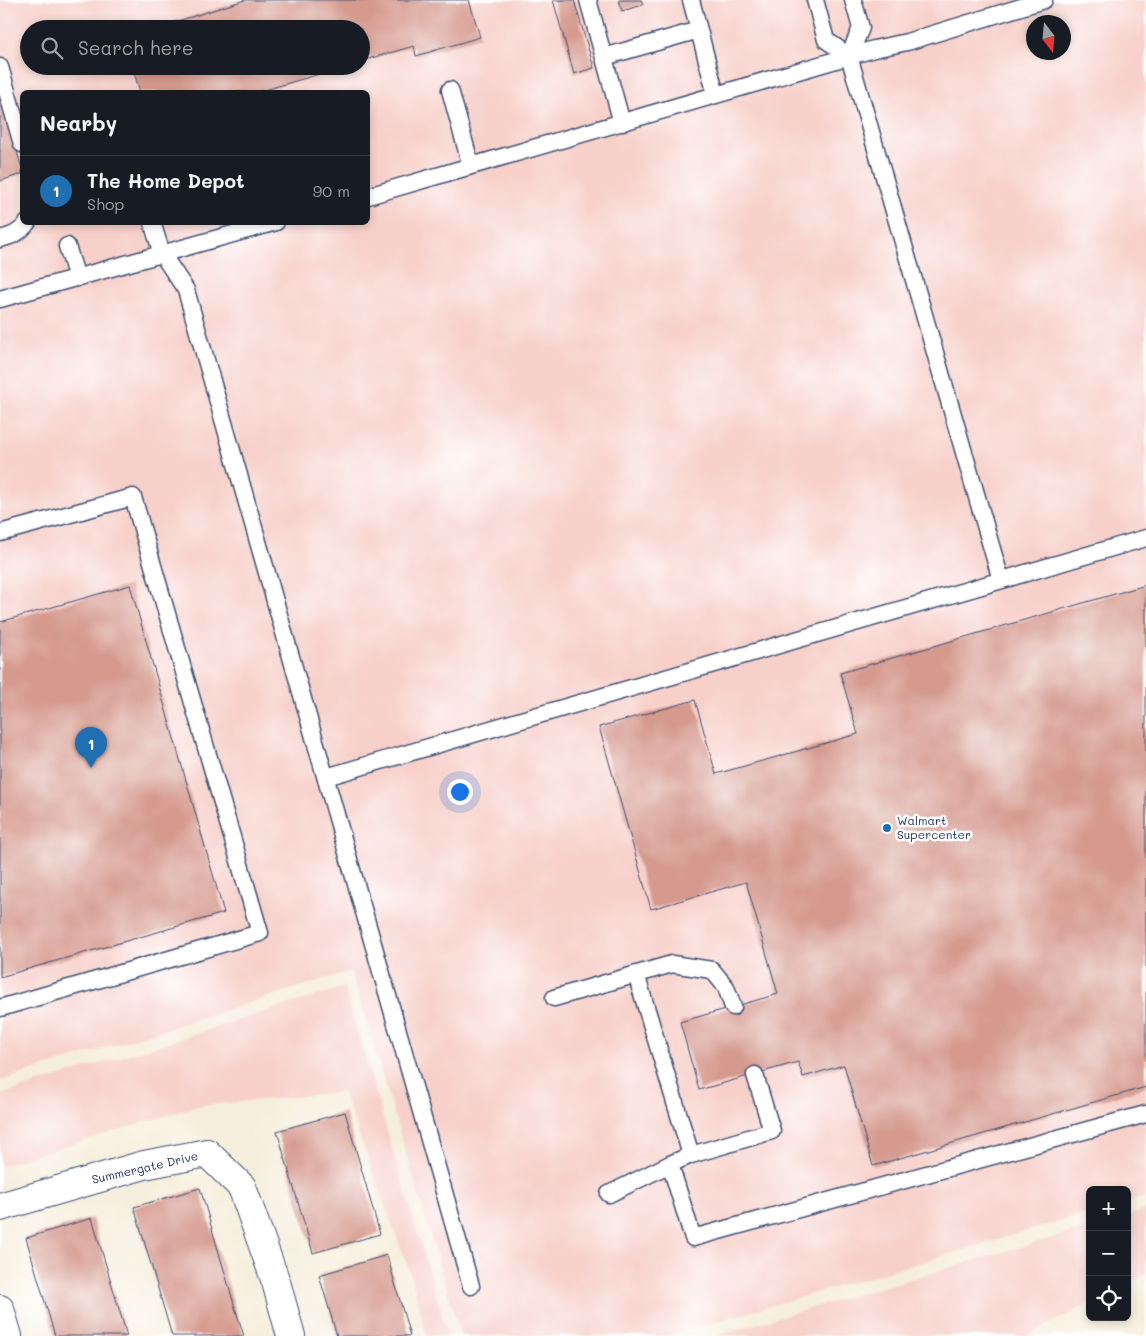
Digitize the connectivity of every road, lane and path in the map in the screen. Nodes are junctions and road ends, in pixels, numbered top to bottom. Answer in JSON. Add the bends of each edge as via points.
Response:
{"nodes":[{"id":1,"x":588,"y":0,"type":"edge"},
{"id":2,"x":691,"y":0,"type":"edge"},
{"id":3,"x":815,"y":0,"type":"edge"},
{"id":4,"x":853,"y":0,"type":"edge"},
{"id":5,"x":1044,"y":0,"type":"edge"},
{"id":6,"x":699,"y":30,"type":"junction"},
{"id":7,"x":604,"y":56,"type":"junction"},
{"id":8,"x":850,"y":56,"type":"junction"},
{"id":9,"x":0,"y":67,"type":"edge"},
{"id":10,"x":450,"y":90,"type":"dead end"},
{"id":11,"x":716,"y":95,"type":"junction"},
{"id":12,"x":622,"y":123,"type":"junction"},
{"id":13,"x":20,"y":137,"type":"edge"},
{"id":14,"x":472,"y":166,"type":"junction"},
{"id":15,"x":370,"y":195,"type":"edge"},
{"id":16,"x":25,"y":225,"type":"edge"},
{"id":17,"x":153,"y":225,"type":"edge"},
{"id":18,"x":265,"y":225,"type":"edge"},
{"id":19,"x":0,"y":239,"type":"edge"},
{"id":20,"x":67,"y":246,"type":"dead end"},
{"id":21,"x":162,"y":254,"type":"junction"},
{"id":22,"x":77,"y":278,"type":"junction"},
{"id":23,"x":0,"y":299,"type":"edge"},
{"id":24,"x":0,"y":533,"type":"edge"},
{"id":25,"x":1146,"y":538,"type":"edge"},
{"id":26,"x":1001,"y":580,"type":"junction"},
{"id":27,"x":326,"y":777,"type":"junction"},
{"id":28,"x":636,"y":974,"type":"junction"},
{"id":29,"x":554,"y":998,"type":"dead end"},
{"id":30,"x":733,"y":1007,"type":"dead end"},
{"id":31,"x":0,"y":1008,"type":"edge"},
{"id":32,"x":755,"y":1075,"type":"dead end"},
{"id":33,"x":1146,"y":1114,"type":"edge"},
{"id":34,"x":691,"y":1155,"type":"junction"},
{"id":35,"x":670,"y":1164,"type":"junction"},
{"id":36,"x":609,"y":1194,"type":"dead end"},
{"id":37,"x":0,"y":1207,"type":"edge"},
{"id":38,"x":471,"y":1286,"type":"dead end"},
{"id":39,"x":0,"y":1310,"type":"edge"},
{"id":40,"x":8,"y":1336,"type":"edge"},
{"id":41,"x":291,"y":1336,"type":"edge"}],
"edges":[{"from":1,"to":7,"type":"lane"},
{"from":2,"to":6,"type":"lane"},
{"from":3,"to":8,"type":"lane","via":[[826,40]]},
{"from":4,"to":8,"type":"lane","via":[[861,28]]},
{"from":5,"to":8,"type":"lane"},
{"from":6,"to":7,"type":"lane"},
{"from":6,"to":11,"type":"lane"},
{"from":7,"to":12,"type":"lane"},
{"from":8,"to":11,"type":"lane"},
{"from":8,"to":26,"type":"lane"},
{"from":9,"to":13,"type":"lane"},
{"from":10,"to":14,"type":"lane"},
{"from":11,"to":12,"type":"lane"},
{"from":12,"to":14,"type":"lane"},
{"from":14,"to":15,"type":"lane"},
{"from":16,"to":19,"type":"lane","via":[[13,236]]},
{"from":17,"to":21,"type":"lane"},
{"from":18,"to":21,"type":"lane"},
{"from":20,"to":22,"type":"lane"},
{"from":21,"to":22,"type":"lane"},
{"from":21,"to":27,"type":"lane","via":[[186,290]]},
{"from":22,"to":23,"type":"lane"},
{"from":24,"to":31,"type":"lane","via":[[133,497],[260,933]]},
{"from":25,"to":26,"type":"lane"},
{"from":26,"to":27,"type":"lane"},
{"from":27,"to":38,"type":"lane"},
{"from":28,"to":29,"type":"lane"},
{"from":28,"to":30,"type":"lane","via":[[672,964],[712,970],[726,987]]},
{"from":28,"to":34,"type":"lane"},
{"from":32,"to":34,"type":"lane","via":[[772,1131]]},
{"from":33,"to":35,"type":"lane","via":[[693,1238]]},
{"from":34,"to":35,"type":"lane"},
{"from":35,"to":36,"type":"lane"},
{"from":37,"to":41,"type":"street","name":"Summergate Drive","via":[[144,1166],[207,1153],[242,1187],[276,1282]]},
{"from":39,"to":40,"type":"street"}]}
